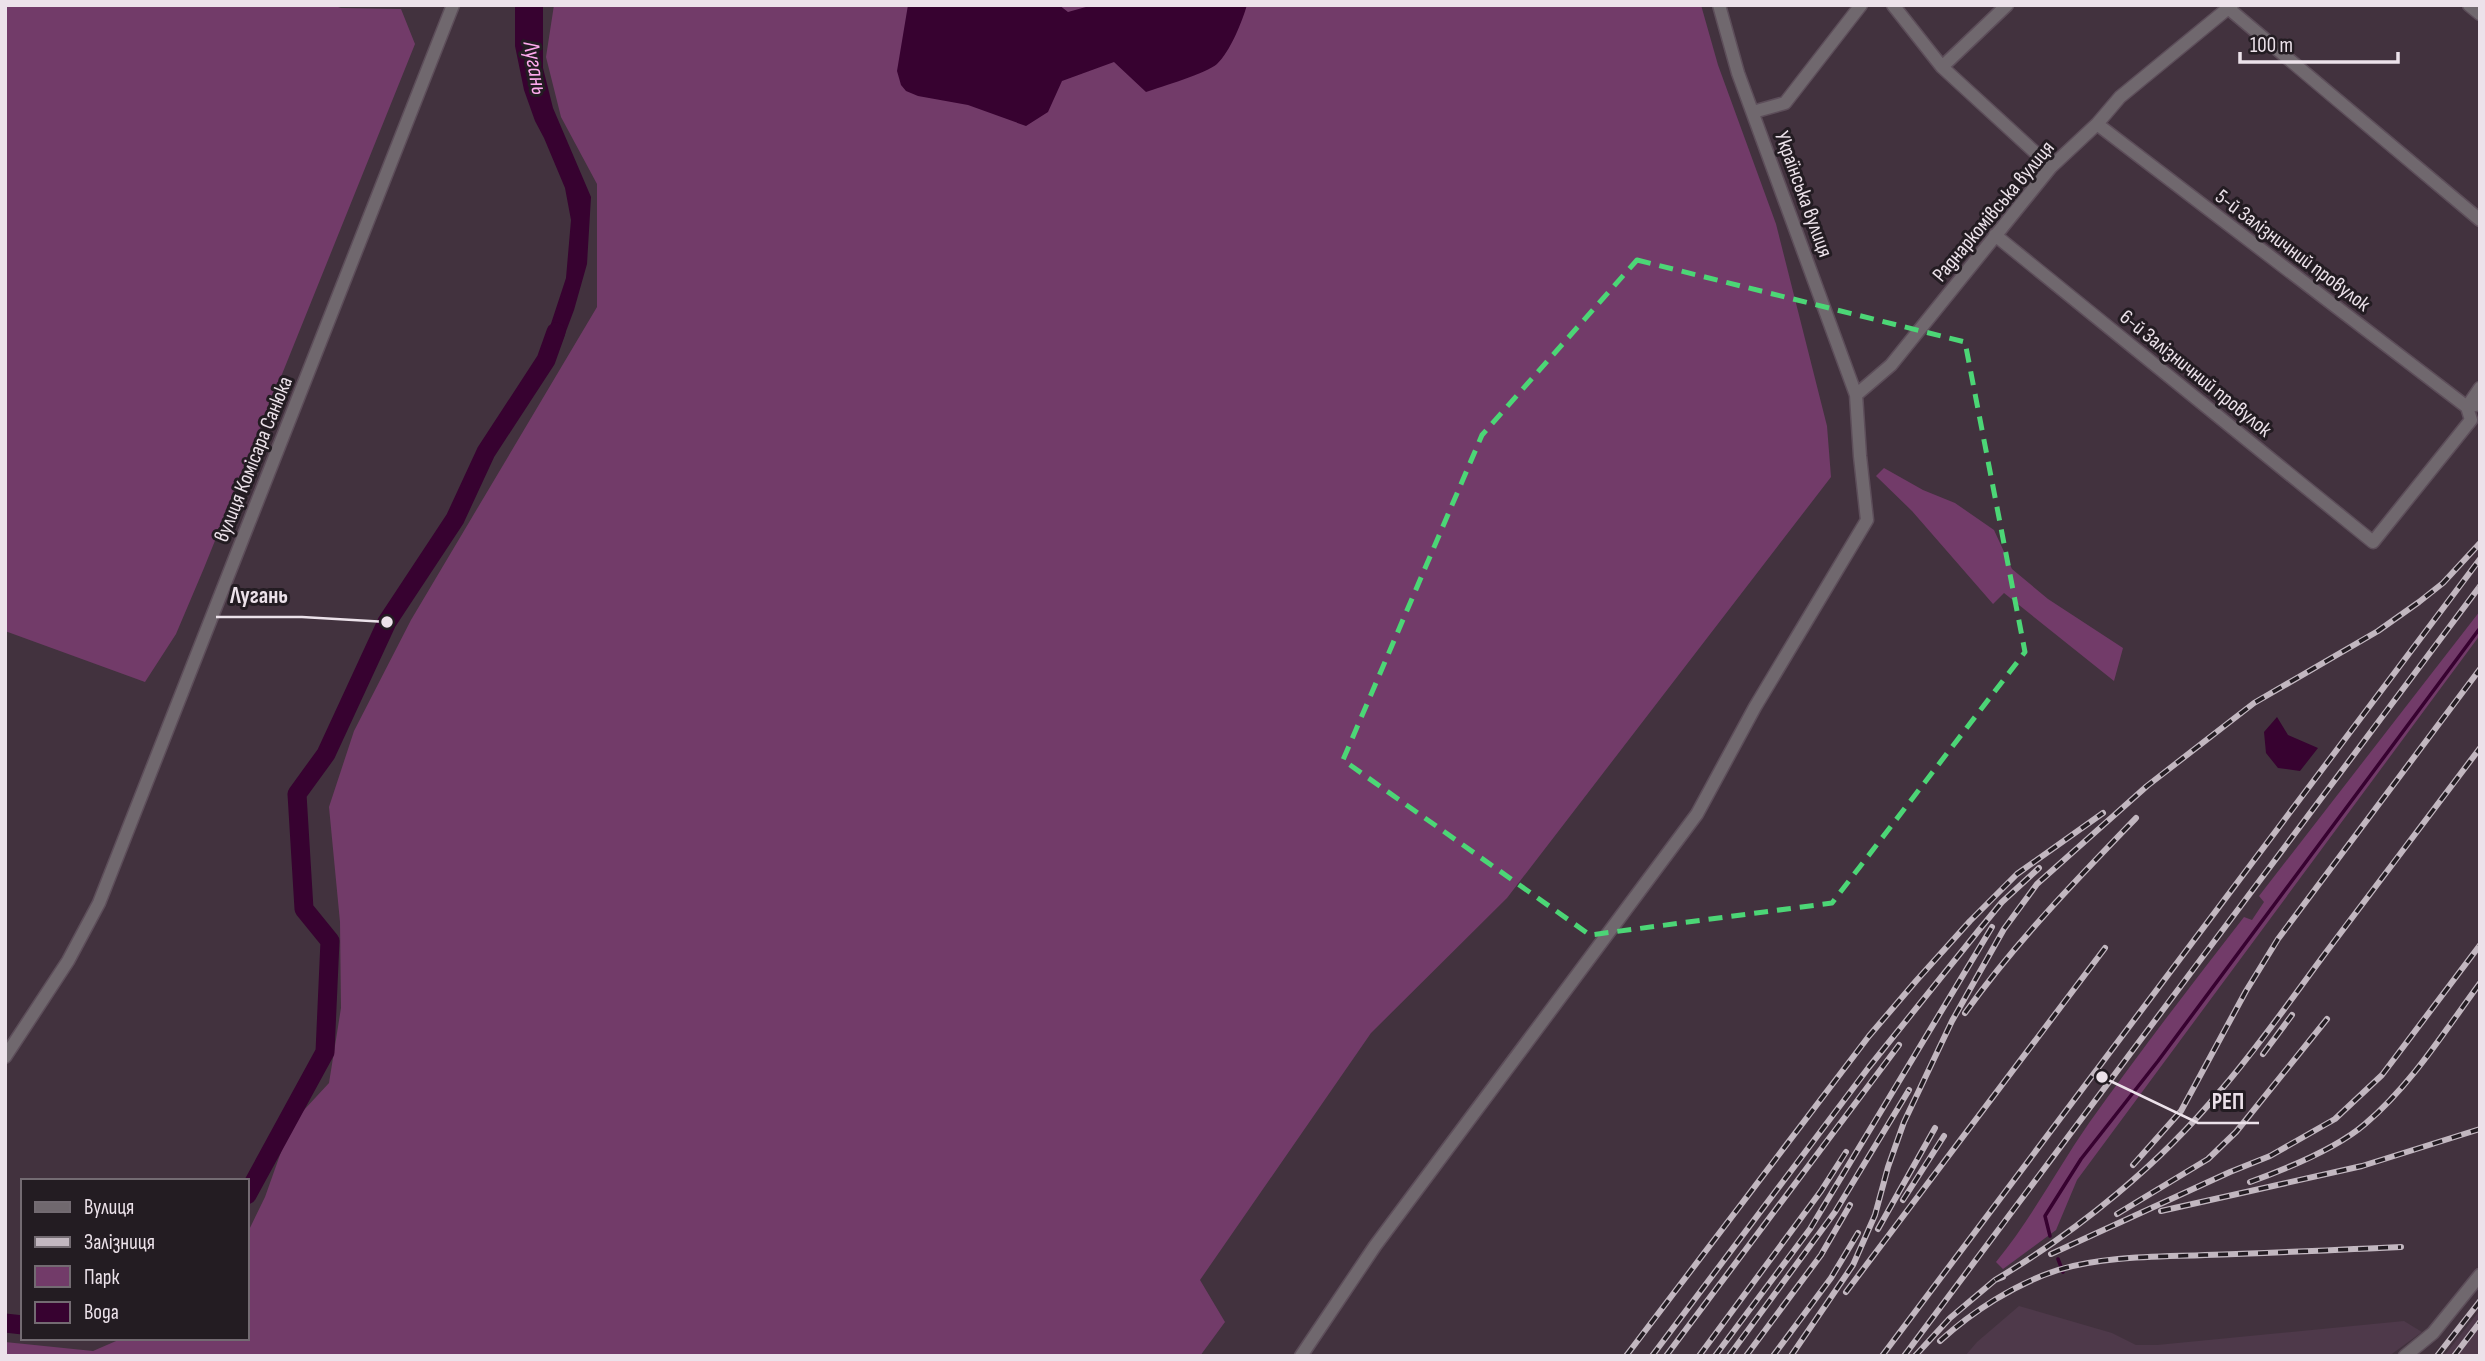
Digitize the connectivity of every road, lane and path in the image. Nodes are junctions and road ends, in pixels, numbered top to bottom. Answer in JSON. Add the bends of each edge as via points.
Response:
{"nodes":[{"id":1,"x":453,"y":5,"type":"edge"},
{"id":2,"x":1718,"y":5,"type":"edge"},
{"id":3,"x":1861,"y":5,"type":"edge"},
{"id":4,"x":1893,"y":5,"type":"edge"},
{"id":5,"x":2007,"y":5,"type":"edge"},
{"id":6,"x":2469,"y":5,"type":"edge"},
{"id":7,"x":2230,"y":7,"type":"edge"},
{"id":8,"x":2480,"y":14,"type":"edge"},
{"id":9,"x":1942,"y":67,"type":"junction"},
{"id":10,"x":1753,"y":112,"type":"junction"},
{"id":11,"x":2097,"y":124,"type":"junction"},
{"id":12,"x":2051,"y":167,"type":"junction"},
{"id":13,"x":2480,"y":220,"type":"edge"},
{"id":14,"x":1994,"y":235,"type":"junction"},
{"id":15,"x":2480,"y":388,"type":"edge"},
{"id":16,"x":1856,"y":395,"type":"junction"},
{"id":17,"x":2473,"y":406,"type":"edge"},
{"id":18,"x":5,"y":1056,"type":"edge"},
{"id":19,"x":2480,"y":1275,"type":"edge"},
{"id":20,"x":1301,"y":1356,"type":"edge"},
{"id":21,"x":2405,"y":1356,"type":"edge"}],
"edges":[{"from":1,"to":18,"type":"street","name":"вулиця Комісара Санюка","via":[[99,903],[68,961]]},
{"from":2,"to":10,"type":"street","name":"Українська вулиця"},
{"from":3,"to":10,"type":"street","via":[[1785,103]]},
{"from":4,"to":9,"type":"street"},
{"from":5,"to":9,"type":"street"},
{"from":6,"to":8,"type":"street"},
{"from":7,"to":11,"type":"street","name":"Раднаркомівська вулиця","via":[[2120,97]]},
{"from":7,"to":13,"type":"street"},
{"from":9,"to":12,"type":"street"},
{"from":10,"to":16,"type":"street","name":"Українська вулиця"},
{"from":11,"to":12,"type":"street","name":"Раднаркомівська вулиця"},
{"from":11,"to":17,"type":"street","name":"5-й Залізничний провулок"},
{"from":12,"to":14,"type":"street","name":"Раднаркомівська вулиця"},
{"from":14,"to":16,"type":"street","name":"Раднаркомівська вулиця","via":[[1891,365]]},
{"from":14,"to":17,"type":"street","name":"6-й Залізничний провулок","via":[[2373,542],[2471,420]]},
{"from":15,"to":17,"type":"street"},
{"from":16,"to":20,"type":"street","name":"Українська вулиця","via":[[1867,520],[1697,814],[1376,1246]]},
{"from":19,"to":21,"type":"street","via":[[2433,1333]]}]}
